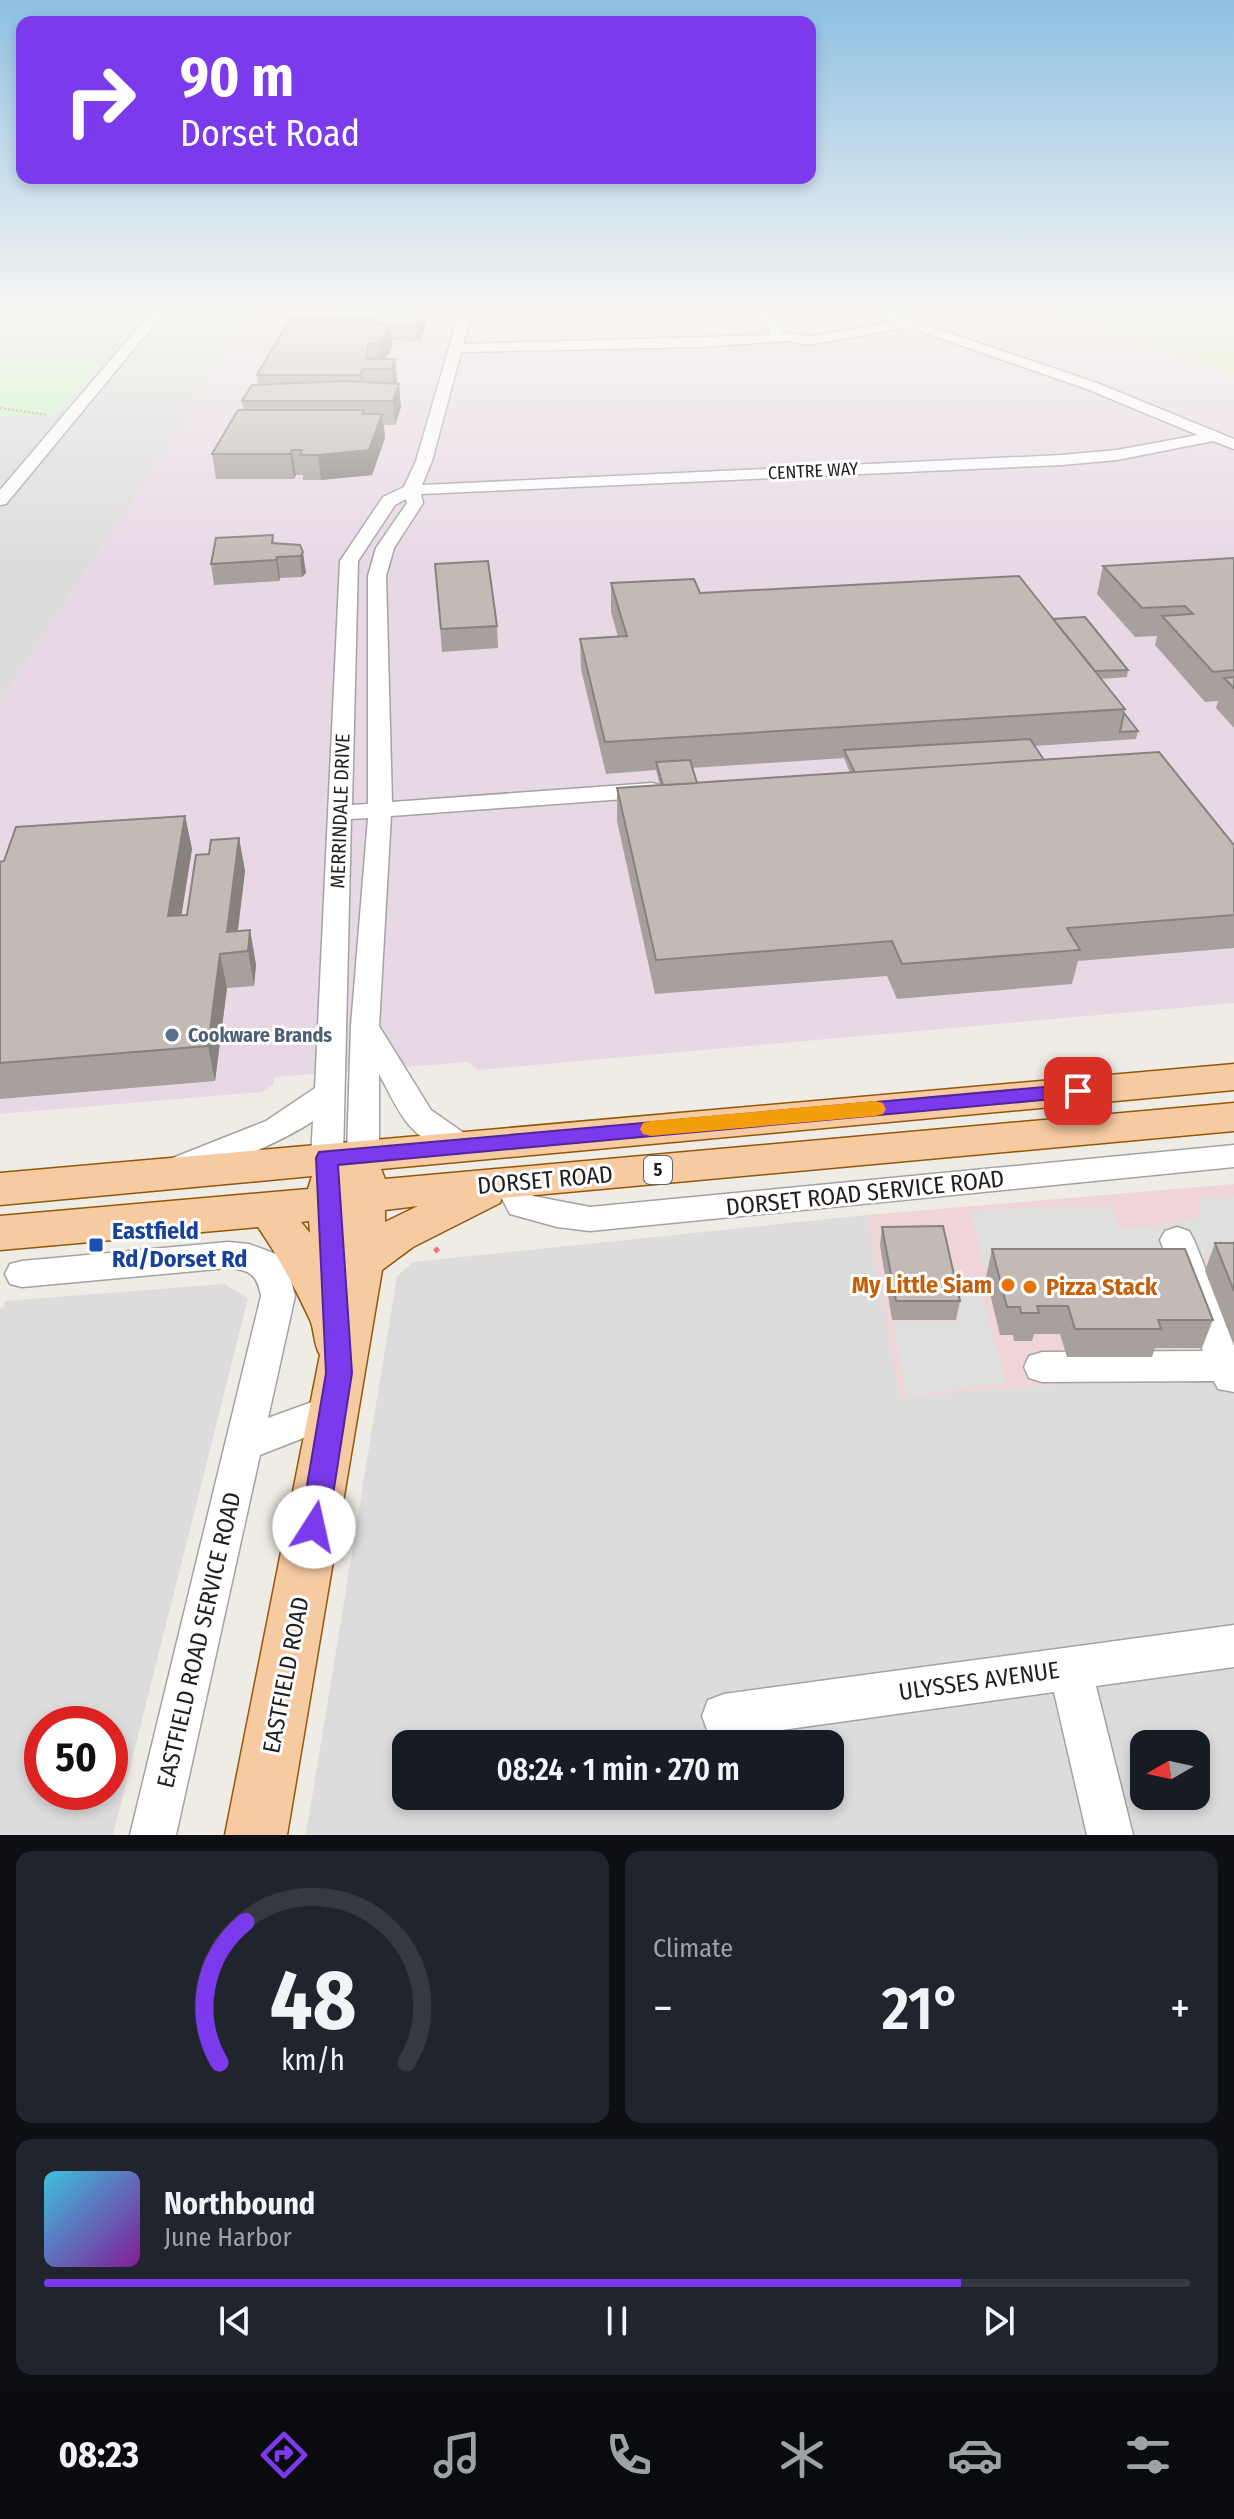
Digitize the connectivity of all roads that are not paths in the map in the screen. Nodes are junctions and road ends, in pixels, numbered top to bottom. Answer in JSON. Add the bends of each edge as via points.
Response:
{"nodes":[{"id":1,"x":88,"y":396,"type":"edge"},
{"id":2,"x":442,"y":396,"type":"edge"},
{"id":3,"x":1116,"y":396,"type":"edge"},
{"id":4,"x":1214,"y":436,"type":"junction"},
{"id":5,"x":1234,"y":444,"type":"edge"},
{"id":6,"x":411,"y":490,"type":"junction"},
{"id":7,"x":0,"y":500,"type":"edge"},
{"id":8,"x":380,"y":691,"type":"junction"},
{"id":9,"x":344,"y":694,"type":"junction"},
{"id":10,"x":674,"y":789,"type":"edge"},
{"id":11,"x":380,"y":810,"type":"junction"},
{"id":12,"x":340,"y":813,"type":"junction"},
{"id":13,"x":365,"y":1026,"type":"junction"},
{"id":14,"x":1234,"y":1077,"type":"edge"},
{"id":15,"x":327,"y":1094,"type":"junction"},
{"id":16,"x":1234,"y":1117,"type":"edge"},
{"id":17,"x":460,"y":1146,"type":"junction"},
{"id":18,"x":1234,"y":1156,"type":"edge"},
{"id":19,"x":162,"y":1174,"type":"junction"},
{"id":20,"x":346,"y":1178,"type":"junction"},
{"id":21,"x":505,"y":1184,"type":"junction"},
{"id":22,"x":0,"y":1189,"type":"edge"},
{"id":23,"x":269,"y":1210,"type":"junction"},
{"id":24,"x":0,"y":1233,"type":"edge"},
{"id":25,"x":1177,"y":1240,"type":"dead end"},
{"id":26,"x":362,"y":1261,"type":"junction"},
{"id":27,"x":22,"y":1274,"type":"dead end"},
{"id":28,"x":335,"y":1324,"type":"junction"},
{"id":29,"x":1042,"y":1367,"type":"dead end"},
{"id":30,"x":1230,"y":1373,"type":"edge"},
{"id":31,"x":337,"y":1392,"type":"junction"},
{"id":32,"x":245,"y":1444,"type":"junction"},
{"id":33,"x":1234,"y":1646,"type":"edge"},
{"id":34,"x":1070,"y":1669,"type":"junction"},
{"id":35,"x":724,"y":1716,"type":"dead end"},
{"id":36,"x":153,"y":1835,"type":"edge"},
{"id":37,"x":256,"y":1835,"type":"edge"},
{"id":38,"x":1110,"y":1835,"type":"edge"}],
"edges":[{"from":1,"to":7,"type":"street"},
{"from":2,"to":6,"type":"street","name":"MERRINDALE DRIVE"},
{"from":3,"to":4,"type":"street"},
{"from":4,"to":5,"type":"street"},
{"from":4,"to":6,"type":"street","name":"CENTRE WAY","via":[[1062,460]]},
{"from":6,"to":8,"type":"street","name":"MERRINDALE DRIVE","via":[[415,503],[385,548],[377,576]]},
{"from":6,"to":9,"type":"street","name":"MERRINDALE DRIVE","via":[[389,501],[349,561]]},
{"from":8,"to":9,"type":"street"},
{"from":8,"to":11,"type":"street","name":"MERRINDALE DRIVE"},
{"from":9,"to":12,"type":"street","name":"MERRINDALE DRIVE"},
{"from":10,"to":11,"type":"street"},
{"from":11,"to":12,"type":"street"},
{"from":11,"to":13,"type":"street","name":"MERRINDALE DRIVE"},
{"from":12,"to":15,"type":"street","name":"MERRINDALE DRIVE"},
{"from":13,"to":17,"type":"street","via":[[420,1118]]},
{"from":13,"to":20,"type":"street","name":"MERRINDALE DRIVE"},
{"from":14,"to":17,"type":"main road","name":"DORSET ROAD","number":"5"},
{"from":15,"to":19,"type":"street","via":[[284,1125]]},
{"from":15,"to":20,"type":"street","name":"MERRINDALE DRIVE"},
{"from":16,"to":21,"type":"main road","name":"DORSET ROAD","number":"5"},
{"from":17,"to":20,"type":"main road","name":"DORSET ROAD","number":"5"},
{"from":18,"to":21,"type":"street","name":"DORSET ROAD SERVICE ROAD","via":[[590,1219],[521,1205]]},
{"from":19,"to":20,"type":"main road","name":"DORSET ROAD","number":"5"},
{"from":19,"to":22,"type":"main road","name":"DORSET ROAD","number":"5"},
{"from":20,"to":21,"type":"main road","name":"DORSET ROAD","number":"5"},
{"from":20,"to":23,"type":"main road","name":"DORSET ROAD","number":"5"},
{"from":20,"to":26,"type":"main road","name":"EASTFIELD ROAD"},
{"from":20,"to":28,"type":"main road","name":"EASTFIELD ROAD"},
{"from":21,"to":26,"type":"main road","via":[[398,1235]]},
{"from":23,"to":24,"type":"main road","name":"DORSET ROAD","number":"5"},
{"from":23,"to":28,"type":"main road","via":[[295,1246]]},
{"from":25,"to":30,"type":"street"},
{"from":26,"to":31,"type":"main road","name":"EASTFIELD ROAD"},
{"from":27,"to":32,"type":"street","name":"EASTFIELD ROAD SERVICE ROAD","via":[[228,1255],[254,1256],[269,1266],[278,1296]]},
{"from":28,"to":31,"type":"main road","name":"EASTFIELD ROAD"},
{"from":29,"to":30,"type":"street"},
{"from":31,"to":32,"type":"street"},
{"from":31,"to":37,"type":"main road","name":"EASTFIELD ROAD"},
{"from":32,"to":36,"type":"street","name":"EASTFIELD ROAD SERVICE ROAD"},
{"from":33,"to":34,"type":"street","name":"ULYSSES AVENUE"},
{"from":34,"to":35,"type":"street","name":"ULYSSES AVENUE"},
{"from":34,"to":38,"type":"street"}]}
